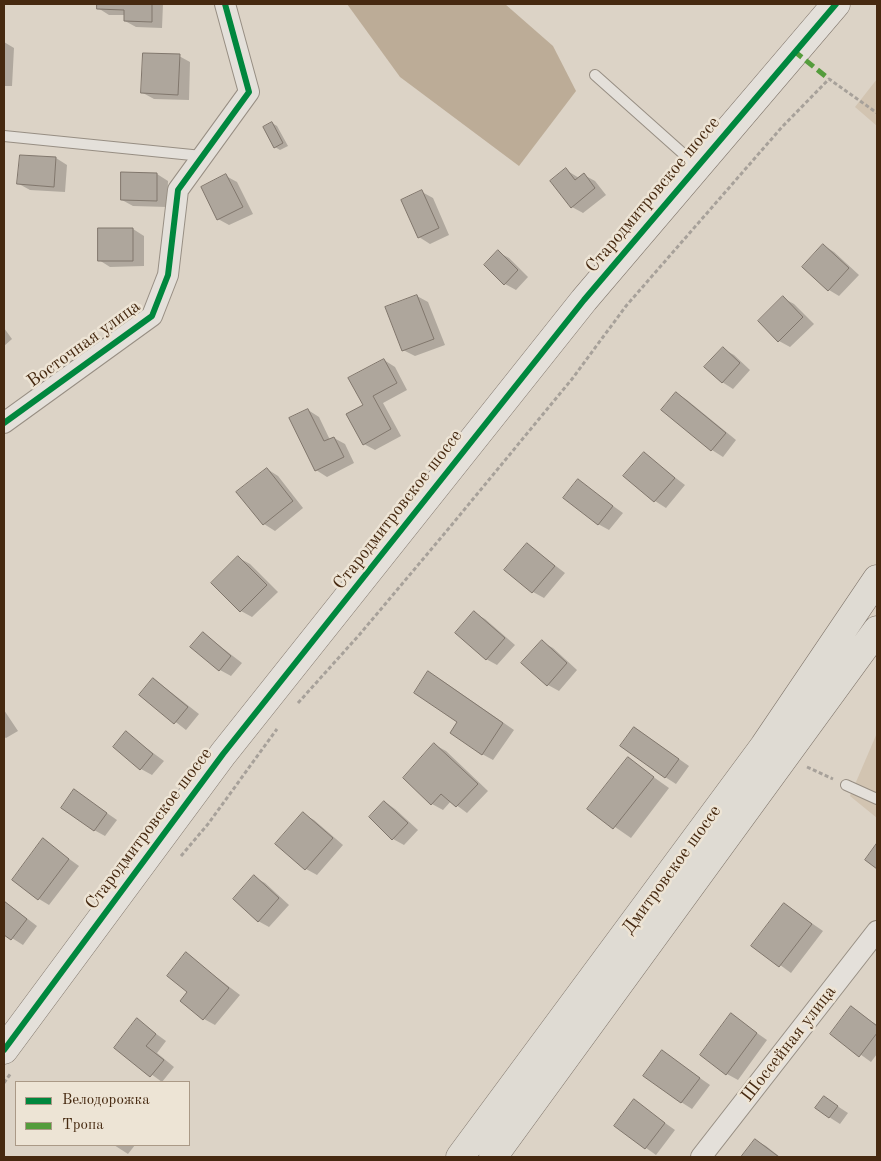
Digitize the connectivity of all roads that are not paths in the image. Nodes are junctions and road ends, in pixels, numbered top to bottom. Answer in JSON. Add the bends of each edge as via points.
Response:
{"nodes":[{"id":1,"x":225,"y":4,"type":"edge"},
{"id":2,"x":836,"y":4,"type":"edge"},
{"id":3,"x":595,"y":75,"type":"dead end"},
{"id":4,"x":4,"y":136,"type":"edge"},
{"id":5,"x":203,"y":156,"type":"junction"},
{"id":6,"x":697,"y":166,"type":"junction"},
{"id":7,"x":4,"y":423,"type":"edge"},
{"id":8,"x":877,"y":579,"type":"edge"},
{"id":9,"x":877,"y":630,"type":"edge"},
{"id":10,"x":846,"y":785,"type":"road end"},
{"id":11,"x":877,"y":799,"type":"edge"},
{"id":12,"x":877,"y":930,"type":"edge"},
{"id":13,"x":10,"y":1058,"type":"edge"},
{"id":14,"x":460,"y":1157,"type":"edge"},
{"id":15,"x":492,"y":1157,"type":"edge"},
{"id":16,"x":701,"y":1157,"type":"edge"}],
"edges":[{"from":1,"to":5,"type":"street","name":"Восточная улица","via":[[249,92]]},
{"from":2,"to":6,"type":"street","name":"Стародмитровское шоссе"},
{"from":3,"to":6,"type":"lane"},
{"from":4,"to":5,"type":"lane"},
{"from":5,"to":7,"type":"street","name":"Восточная улица","via":[[178,190],[168,275],[152,316]]},
{"from":6,"to":13,"type":"street","name":"Стародмитровское шоссе","via":[[584,300],[223,754]]},
{"from":8,"to":14,"type":"highway","name":"Дмитровское шоссе","via":[[764,746]]},
{"from":9,"to":15,"type":"highway","name":"Дмитровское шоссе"},
{"from":10,"to":11,"type":"lane"},
{"from":12,"to":16,"type":"street","name":"Шоссейная улица"}]}
